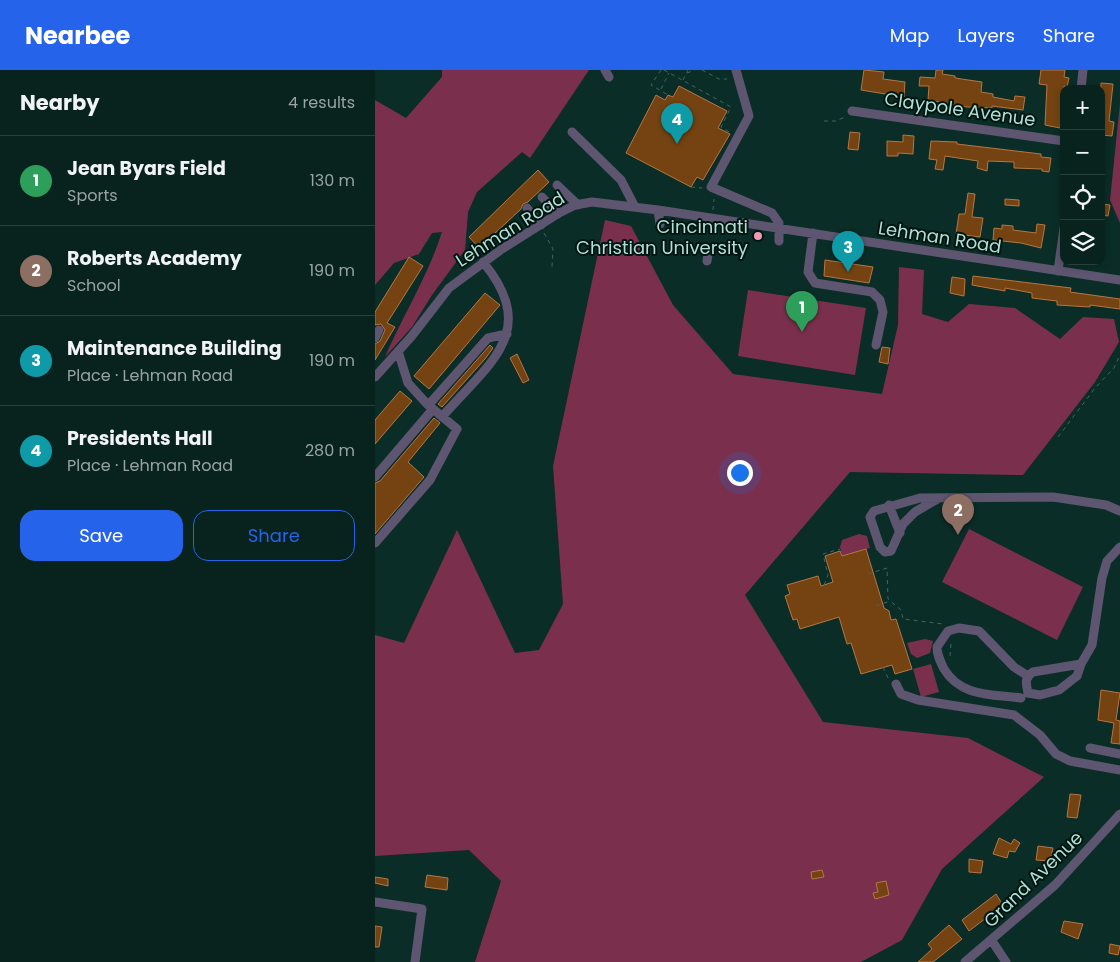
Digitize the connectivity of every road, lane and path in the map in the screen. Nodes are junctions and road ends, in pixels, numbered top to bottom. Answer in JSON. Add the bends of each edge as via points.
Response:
{"nodes":[{"id":1,"x":661,"y":70,"type":"edge"},
{"id":2,"x":664,"y":70,"type":"edge"},
{"id":3,"x":688,"y":70,"type":"edge"},
{"id":4,"x":695,"y":70,"type":"edge"},
{"id":5,"x":702,"y":70,"type":"edge"},
{"id":6,"x":736,"y":70,"type":"edge"},
{"id":7,"x":1083,"y":70,"type":"edge"},
{"id":8,"x":669,"y":73,"type":"junction"},
{"id":9,"x":687,"y":73,"type":"junction"},
{"id":10,"x":727,"y":79,"type":"dead end"},
{"id":11,"x":682,"y":81,"type":"junction"},
{"id":12,"x":1081,"y":85,"type":"edge"},
{"id":13,"x":660,"y":90,"type":"junction"},
{"id":14,"x":669,"y":95,"type":"dead end"},
{"id":15,"x":850,"y":113,"type":"joint"},
{"id":16,"x":824,"y":121,"type":"dead end"},
{"id":17,"x":572,"y":132,"type":"dead end"},
{"id":18,"x":738,"y":136,"type":"junction"},
{"id":19,"x":1060,"y":140,"type":"edge"},
{"id":20,"x":557,"y":185,"type":"dead end"},
{"id":21,"x":714,"y":197,"type":"dead end"},
{"id":22,"x":542,"y":198,"type":"dead end"},
{"id":23,"x":578,"y":205,"type":"junction"},
{"id":24,"x":635,"y":207,"type":"junction"},
{"id":25,"x":527,"y":208,"type":"dead end"},
{"id":26,"x":658,"y":210,"type":"junction"},
{"id":27,"x":712,"y":212,"type":"dead end"},
{"id":28,"x":558,"y":214,"type":"junction"},
{"id":29,"x":660,"y":224,"type":"dead end"},
{"id":30,"x":540,"y":225,"type":"junction"},
{"id":31,"x":780,"y":228,"type":"junction"},
{"id":32,"x":813,"y":233,"type":"junction"},
{"id":33,"x":779,"y":241,"type":"dead end"},
{"id":34,"x":1060,"y":257,"type":"edge"},
{"id":35,"x":483,"y":262,"type":"junction"},
{"id":36,"x":554,"y":269,"type":"dead end"},
{"id":37,"x":1058,"y":271,"type":"junction"},
{"id":38,"x":1120,"y":280,"type":"edge"},
{"id":39,"x":507,"y":334,"type":"junction"},
{"id":40,"x":876,"y":345,"type":"dead end"},
{"id":41,"x":398,"y":351,"type":"junction"},
{"id":42,"x":1120,"y":355,"type":"edge"},
{"id":43,"x":375,"y":377,"type":"edge"},
{"id":44,"x":430,"y":407,"type":"junction"},
{"id":45,"x":445,"y":413,"type":"junction"},
{"id":46,"x":1058,"y":437,"type":"dead end"},
{"id":47,"x":375,"y":477,"type":"edge"},
{"id":48,"x":939,"y":498,"type":"junction"},
{"id":49,"x":889,"y":505,"type":"junction"},
{"id":50,"x":1120,"y":511,"type":"edge"},
{"id":51,"x":899,"y":534,"type":"junction"},
{"id":52,"x":375,"y":543,"type":"edge"},
{"id":53,"x":1120,"y":547,"type":"edge"},
{"id":54,"x":840,"y":549,"type":"dead end"},
{"id":55,"x":869,"y":574,"type":"dead end"},
{"id":56,"x":824,"y":585,"type":"dead end"},
{"id":57,"x":891,"y":601,"type":"junction"},
{"id":58,"x":876,"y":606,"type":"dead end"},
{"id":59,"x":945,"y":627,"type":"dead end"},
{"id":60,"x":950,"y":637,"type":"dead end"},
{"id":61,"x":950,"y":656,"type":"dead end"},
{"id":62,"x":1081,"y":664,"type":"junction"},
{"id":63,"x":883,"y":667,"type":"dead end"},
{"id":64,"x":1027,"y":676,"type":"junction"},
{"id":65,"x":896,"y":684,"type":"joint"},
{"id":66,"x":1025,"y":695,"type":"junction"},
{"id":67,"x":1014,"y":715,"type":"junction"},
{"id":68,"x":1090,"y":748,"type":"dead end"},
{"id":69,"x":1120,"y":754,"type":"edge"},
{"id":70,"x":1120,"y":770,"type":"edge"},
{"id":71,"x":1119,"y":817,"type":"edge"},
{"id":72,"x":375,"y":902,"type":"edge"},
{"id":73,"x":991,"y":941,"type":"junction"},
{"id":74,"x":415,"y":962,"type":"edge"},
{"id":75,"x":965,"y":962,"type":"edge"},
{"id":76,"x":1007,"y":962,"type":"edge"}],
"edges":[{"from":1,"to":13,"type":"path","via":[[651,85]]},
{"from":2,"to":8,"type":"path"},
{"from":3,"to":9,"type":"path"},
{"from":4,"to":9,"type":"path"},
{"from":5,"to":10,"type":"path","via":[[719,79]]},
{"from":6,"to":18,"type":"street","via":[[749,116]]},
{"from":7,"to":12,"type":"street"},
{"from":8,"to":11,"type":"path"},
{"from":8,"to":13,"type":"path"},
{"from":9,"to":11,"type":"path"},
{"from":11,"to":18,"type":"path","via":[[731,107],[721,127]]},
{"from":13,"to":14,"type":"path"},
{"from":15,"to":16,"type":"path","via":[[836,121]]},
{"from":15,"to":19,"type":"street","name":"Claypole Avenue"},
{"from":17,"to":24,"type":"street","via":[[621,180]]},
{"from":18,"to":31,"type":"street","via":[[711,187],[773,213]]},
{"from":20,"to":23,"type":"street"},
{"from":21,"to":27,"type":"path"},
{"from":22,"to":28,"type":"street"},
{"from":23,"to":24,"type":"street","name":"Lehman Road","via":[[592,202]]},
{"from":23,"to":28,"type":"street","name":"Lehman Road"},
{"from":24,"to":26,"type":"street","name":"Lehman Road"},
{"from":25,"to":30,"type":"street"},
{"from":26,"to":29,"type":"street"},
{"from":26,"to":31,"type":"street","name":"Lehman Road"},
{"from":28,"to":30,"type":"street","name":"Lehman Road"},
{"from":30,"to":35,"type":"street","name":"Lehman Road"},
{"from":30,"to":36,"type":"path","via":[[553,250]]},
{"from":31,"to":32,"type":"street","name":"Lehman Road"},
{"from":31,"to":33,"type":"street"},
{"from":32,"to":37,"type":"street","name":"Lehman Road"},
{"from":32,"to":40,"type":"street","via":[[809,272],[815,283],[872,292],[880,300],[883,312]]},
{"from":34,"to":37,"type":"street"},
{"from":35,"to":39,"type":"street","via":[[503,294],[510,322]]},
{"from":35,"to":41,"type":"street","name":"Lehman Road","via":[[449,288]]},
{"from":37,"to":38,"type":"street","name":"Lehman Road"},
{"from":39,"to":44,"type":"street","via":[[488,338]]},
{"from":39,"to":45,"type":"street","via":[[500,351]]},
{"from":41,"to":43,"type":"street","name":"Lehman Road"},
{"from":41,"to":44,"type":"street","via":[[408,383]]},
{"from":42,"to":46,"type":"path","via":[[1114,368]]},
{"from":44,"to":45,"type":"street"},
{"from":44,"to":47,"type":"street"},
{"from":45,"to":52,"type":"street","via":[[457,429],[430,480]]},
{"from":48,"to":49,"type":"street","via":[[920,498]]},
{"from":48,"to":50,"type":"street","via":[[1053,497],[1106,505]]},
{"from":48,"to":51,"type":"street","via":[[915,512],[903,524]]},
{"from":49,"to":51,"type":"street"},
{"from":49,"to":51,"type":"street","via":[[874,511],[870,517],[880,547],[891,552]]},
{"from":53,"to":62,"type":"street","via":[[1107,560],[1092,645]]},
{"from":54,"to":56,"type":"path","via":[[823,554],[828,575]]},
{"from":55,"to":57,"type":"path","via":[[887,568],[888,599]]},
{"from":57,"to":58,"type":"path"},
{"from":57,"to":59,"type":"path","via":[[901,610],[903,619],[943,624]]},
{"from":60,"to":61,"type":"path"},
{"from":62,"to":64,"type":"street","via":[[1033,672]]},
{"from":62,"to":66,"type":"street","via":[[1077,676],[1059,690]]},
{"from":63,"to":65,"type":"path","via":[[886,678]]},
{"from":64,"to":66,"type":"street"},
{"from":64,"to":66,"type":"street","via":[[979,631],[959,628],[948,631],[937,647],[940,662],[957,685],[972,691]]},
{"from":65,"to":67,"type":"street","via":[[901,694],[918,700]]},
{"from":66,"to":67,"type":"street"},
{"from":67,"to":70,"type":"street","via":[[1040,735],[1056,754],[1070,761]]},
{"from":68,"to":69,"type":"street"},
{"from":71,"to":73,"type":"street","name":"Grand Avenue","via":[[1055,885]]},
{"from":72,"to":74,"type":"street","via":[[422,909]]},
{"from":73,"to":75,"type":"street","name":"Grand Avenue"},
{"from":73,"to":76,"type":"street"}]}
